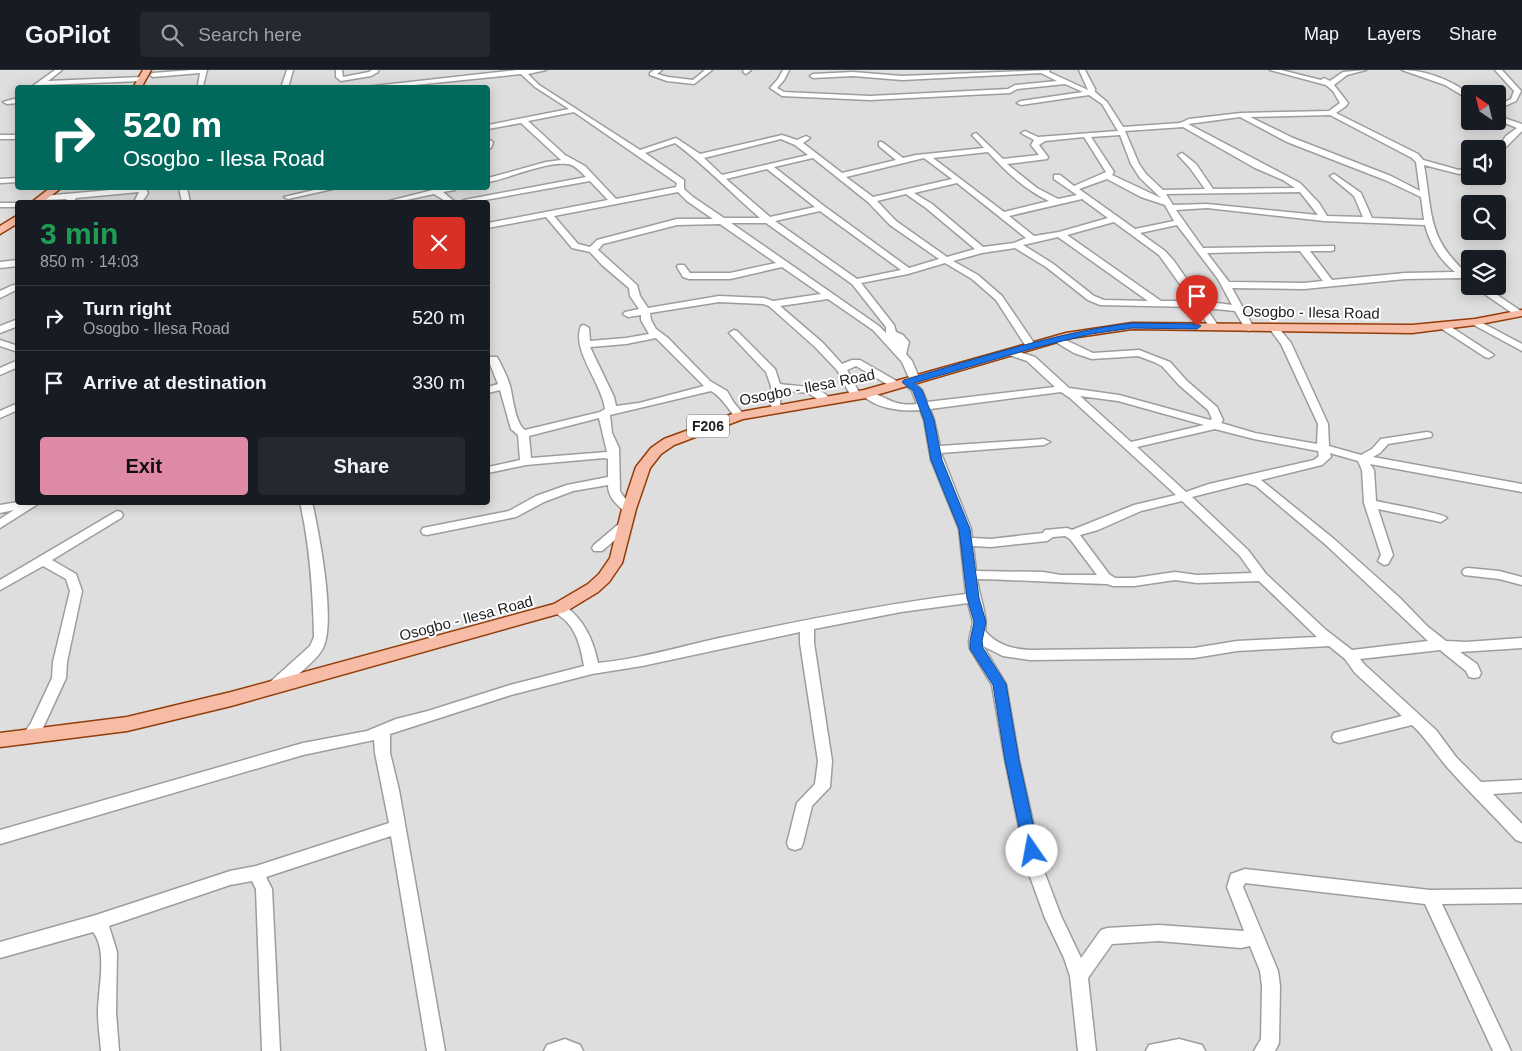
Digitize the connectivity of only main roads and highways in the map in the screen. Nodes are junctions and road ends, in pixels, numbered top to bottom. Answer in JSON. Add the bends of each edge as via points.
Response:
{"nodes":[{"id":1,"x":152,"y":72,"type":"edge"},
{"id":2,"x":140,"y":83,"type":"edge"},
{"id":3,"x":43,"y":190,"type":"edge"},
{"id":4,"x":53,"y":190,"type":"edge"},
{"id":5,"x":31,"y":200,"type":"edge"},
{"id":6,"x":40,"y":200,"type":"edge"},
{"id":7,"x":15,"y":212,"type":"edge"},
{"id":8,"x":15,"y":220,"type":"edge"},
{"id":9,"x":0,"y":223,"type":"edge"},
{"id":10,"x":0,"y":231,"type":"edge"},
{"id":11,"x":1520,"y":313,"type":"edge"},
{"id":12,"x":0,"y":740,"type":"edge"}],
"edges":[{"from":1,"to":2,"type":"main road"},
{"from":3,"to":5,"type":"main road"},
{"from":4,"to":6,"type":"main road"},
{"from":7,"to":9,"type":"main road"},
{"from":8,"to":10,"type":"main road"},
{"from":11,"to":12,"type":"main road","name":"Osogbo - Ilesa Road","number":"F206","via":[[1412,330],[1132,326],[1091,331],[861,395],[740,416],[687,434],[656,451],[643,467],[617,559],[604,578],[582,596],[559,608],[296,674],[275,686],[127,724]]}]}
